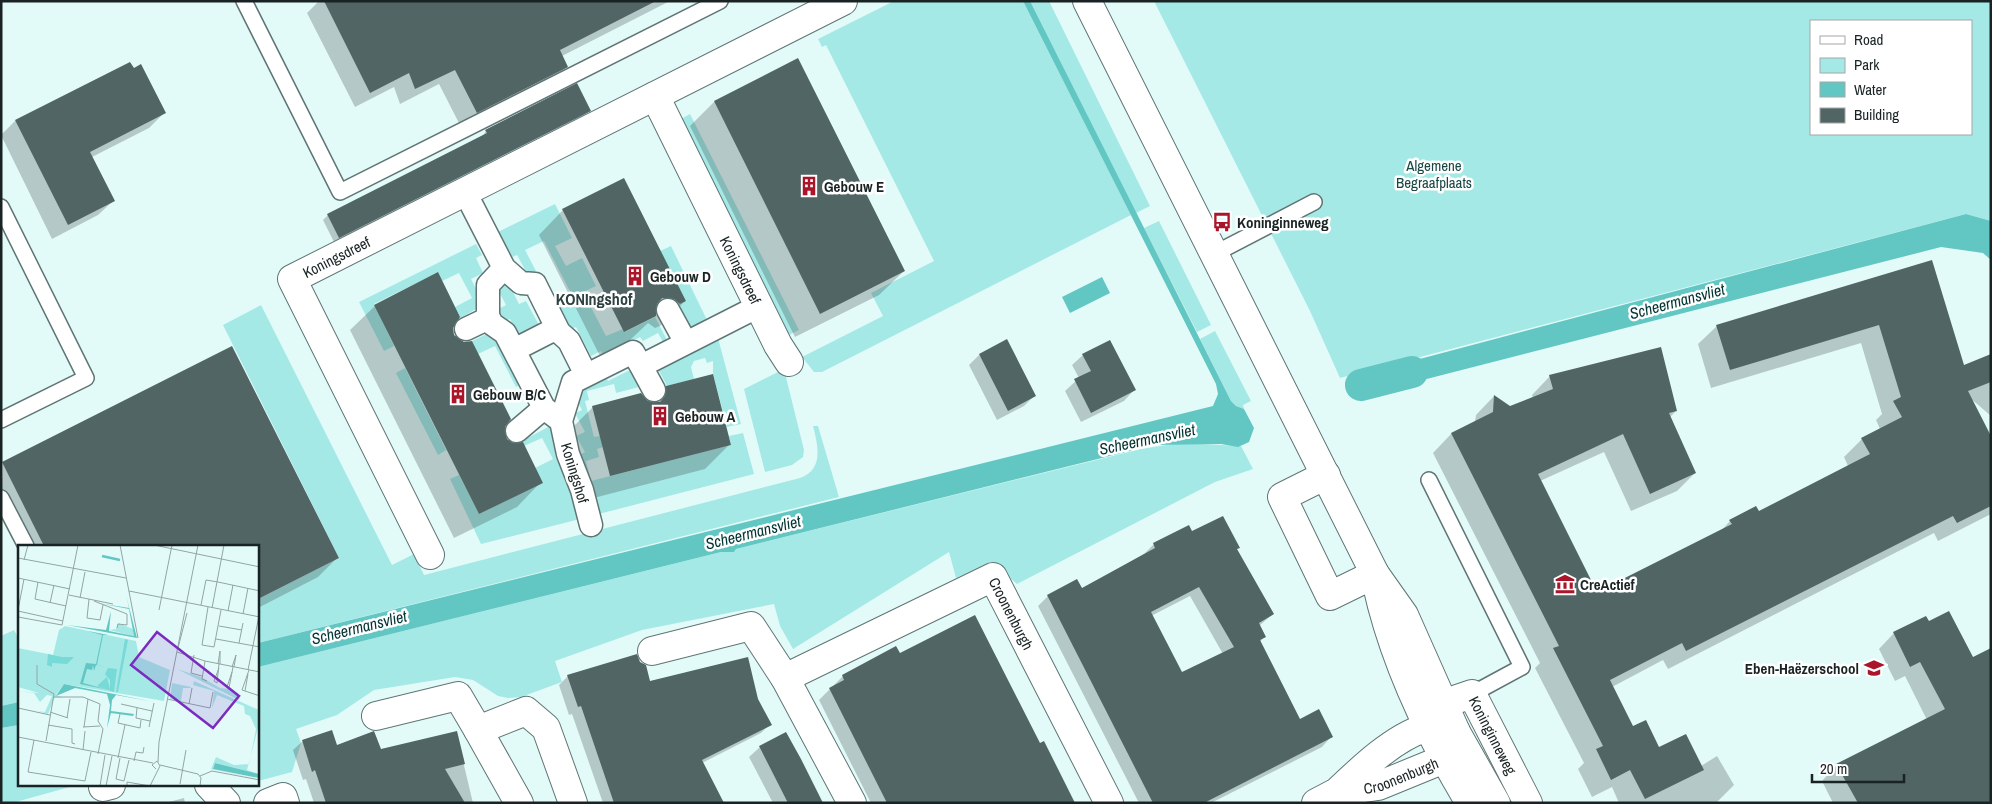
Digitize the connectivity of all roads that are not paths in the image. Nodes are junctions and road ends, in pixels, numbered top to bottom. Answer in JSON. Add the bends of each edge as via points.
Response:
{"nodes":[{"id":1,"x":244,"y":1,"type":"edge"},
{"id":2,"x":720,"y":1,"type":"edge"},
{"id":3,"x":843,"y":1,"type":"edge"},
{"id":4,"x":1087,"y":1,"type":"edge"},
{"id":5,"x":655,"y":96,"type":"junction"},
{"id":6,"x":465,"y":192,"type":"junction"},
{"id":7,"x":1314,"y":202,"type":"dead end"},
{"id":8,"x":1,"y":207,"type":"edge"},
{"id":9,"x":1214,"y":254,"type":"junction"},
{"id":10,"x":504,"y":268,"type":"junction"},
{"id":11,"x":759,"y":306,"type":"junction"},
{"id":12,"x":668,"y":310,"type":"dead end"},
{"id":13,"x":489,"y":318,"type":"junction"},
{"id":14,"x":557,"y":328,"type":"junction"},
{"id":15,"x":466,"y":330,"type":"dead end"},
{"id":16,"x":686,"y":343,"type":"junction"},
{"id":17,"x":514,"y":350,"type":"junction"},
{"id":18,"x":789,"y":362,"type":"dead end"},
{"id":19,"x":641,"y":366,"type":"junction"},
{"id":20,"x":586,"y":375,"type":"junction"},
{"id":21,"x":654,"y":390,"type":"dead end"},
{"id":22,"x":552,"y":414,"type":"junction"},
{"id":23,"x":1,"y":420,"type":"edge"},
{"id":24,"x":517,"y":431,"type":"dead end"},
{"id":25,"x":1326,"y":475,"type":"junction"},
{"id":26,"x":1429,"y":480,"type":"dead end"},
{"id":27,"x":1,"y":498,"type":"edge"},
{"id":28,"x":590,"y":525,"type":"dead end"},
{"id":29,"x":25,"y":545,"type":"edge"},
{"id":30,"x":430,"y":555,"type":"dead end"},
{"id":31,"x":1375,"y":574,"type":"junction"},
{"id":32,"x":652,"y":651,"type":"dead end"},
{"id":33,"x":786,"y":678,"type":"junction"},
{"id":34,"x":1472,"y":694,"type":"junction"},
{"id":35,"x":1430,"y":714,"type":"junction"},
{"id":36,"x":376,"y":716,"type":"dead end"},
{"id":37,"x":478,"y":730,"type":"junction"},
{"id":38,"x":1456,"y":732,"type":"junction"},
{"id":39,"x":1444,"y":759,"type":"junction"},
{"id":40,"x":210,"y":786,"type":"edge"},
{"id":41,"x":1326,"y":798,"type":"edge"},
{"id":42,"x":226,"y":803,"type":"edge"},
{"id":43,"x":268,"y":803,"type":"edge"},
{"id":44,"x":285,"y":803,"type":"edge"},
{"id":45,"x":518,"y":803,"type":"edge"},
{"id":46,"x":573,"y":803,"type":"edge"},
{"id":47,"x":852,"y":803,"type":"edge"},
{"id":48,"x":1109,"y":803,"type":"edge"},
{"id":49,"x":1470,"y":803,"type":"edge"},
{"id":50,"x":1496,"y":803,"type":"edge"},
{"id":51,"x":1528,"y":803,"type":"edge"}],
"edges":[{"from":1,"to":2,"type":"lane","via":[[340,192]]},
{"from":3,"to":5,"type":"street","name":"Koningsdreef"},
{"from":4,"to":9,"type":"street"},
{"from":5,"to":6,"type":"street","name":"Koningsdreef"},
{"from":5,"to":11,"type":"street","name":"Koningsdreef"},
{"from":6,"to":10,"type":"street"},
{"from":6,"to":30,"type":"street","name":"Koningsdreef","via":[[292,279]]},
{"from":7,"to":9,"type":"lane"},
{"from":8,"to":23,"type":"lane","via":[[86,378]]},
{"from":9,"to":25,"type":"street"},
{"from":10,"to":13,"type":"street","via":[[488,285]]},
{"from":10,"to":14,"type":"street","via":[[521,282],[535,284]]},
{"from":11,"to":16,"type":"street"},
{"from":11,"to":18,"type":"street","name":"Koningsdreef"},
{"from":12,"to":16,"type":"street"},
{"from":13,"to":15,"type":"street"},
{"from":13,"to":17,"type":"street","name":"Koningshof","via":[[505,333]]},
{"from":14,"to":17,"type":"street"},
{"from":14,"to":20,"type":"street","via":[[569,341]]},
{"from":16,"to":19,"type":"street"},
{"from":17,"to":22,"type":"street","name":"Koningshof"},
{"from":19,"to":20,"type":"street","name":"Koningshof","via":[[633,352]]},
{"from":19,"to":21,"type":"street","name":"Koningshof"},
{"from":20,"to":22,"type":"street","name":"Koningshof","via":[[572,382]]},
{"from":22,"to":24,"type":"street"},
{"from":22,"to":28,"type":"street","name":"Koningshof","via":[[582,490]]},
{"from":25,"to":31,"type":"street"},
{"from":25,"to":31,"type":"street","via":[[1282,497],[1330,596]]},
{"from":26,"to":34,"type":"lane","via":[[1522,667]]},
{"from":27,"to":29,"type":"lane"},
{"from":31,"to":35,"type":"street","via":[[1386,624]]},
{"from":32,"to":33,"type":"street","via":[[751,626]]},
{"from":33,"to":47,"type":"street"},
{"from":33,"to":48,"type":"street","name":"Croonenburgh","via":[[993,577]]},
{"from":34,"to":35,"type":"street","name":"Koninginneweg"},
{"from":34,"to":51,"type":"street","name":"Koninginneweg"},
{"from":35,"to":38,"type":"street"},
{"from":35,"to":39,"type":"street"},
{"from":35,"to":41,"type":"street","name":"Croonenburgh"},
{"from":36,"to":37,"type":"street","via":[[458,696]]},
{"from":37,"to":45,"type":"street"},
{"from":37,"to":46,"type":"street","via":[[526,711],[546,728]]},
{"from":38,"to":39,"type":"street","name":"Croonenburgh"},
{"from":38,"to":50,"type":"street","name":"Koninginneweg"},
{"from":39,"to":41,"type":"street","name":"Croonenburgh","via":[[1378,786]]},
{"from":39,"to":49,"type":"street"},
{"from":40,"to":42,"type":"street"},
{"from":43,"to":44,"type":"street","via":[[283,797]]}]}
